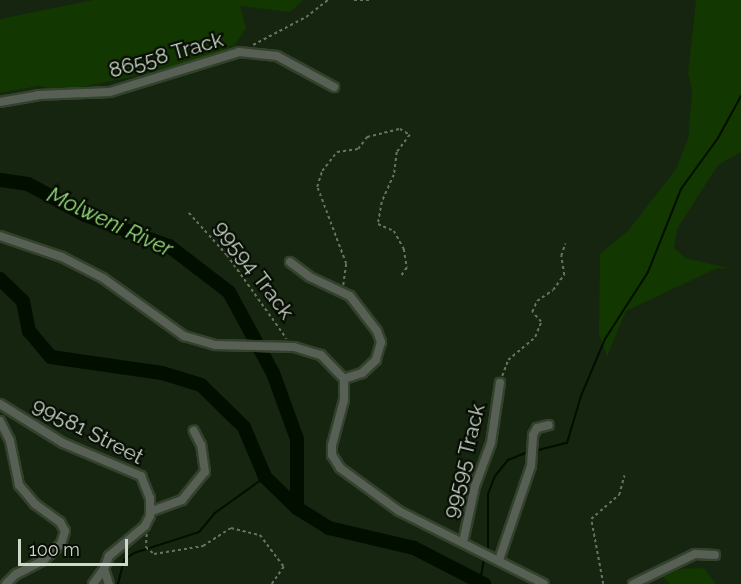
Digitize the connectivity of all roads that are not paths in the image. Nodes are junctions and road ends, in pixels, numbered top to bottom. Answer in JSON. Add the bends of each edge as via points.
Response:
{"nodes":[{"id":1,"x":334,"y":87,"type":"dead end"},
{"id":2,"x":0,"y":102,"type":"edge"},
{"id":3,"x":0,"y":236,"type":"edge"},
{"id":4,"x":290,"y":262,"type":"dead end"},
{"id":5,"x":344,"y":379,"type":"junction"},
{"id":6,"x":500,"y":383,"type":"road end"},
{"id":7,"x":0,"y":404,"type":"edge"},
{"id":8,"x":0,"y":421,"type":"edge"},
{"id":9,"x":549,"y":425,"type":"dead end"},
{"id":10,"x":194,"y":431,"type":"dead end"},
{"id":11,"x":152,"y":511,"type":"junction"},
{"id":12,"x":463,"y":542,"type":"junction"},
{"id":13,"x":715,"y":555,"type":"dead end"},
{"id":14,"x":499,"y":560,"type":"junction"},
{"id":15,"x":104,"y":569,"type":"junction"},
{"id":16,"x":6,"y":584,"type":"edge"},
{"id":17,"x":93,"y":584,"type":"edge"},
{"id":18,"x":109,"y":584,"type":"edge"},
{"id":19,"x":544,"y":584,"type":"edge"},
{"id":20,"x":633,"y":584,"type":"edge"}],
"edges":[{"from":1,"to":2,"type":"street","name":"86558 Track","via":[[277,56],[239,52],[110,92],[38,95]]},
{"from":3,"to":5,"type":"street","via":[[85,269],[184,336],[216,345],[294,347],[321,355]]},
{"from":4,"to":5,"type":"street","via":[[309,277],[357,302],[381,342],[371,366]]},
{"from":5,"to":12,"type":"street","via":[[344,400],[333,437],[336,464],[360,487],[399,511]]},
{"from":6,"to":12,"type":"street","name":"99595 Track","via":[[491,443],[475,486]]},
{"from":7,"to":11,"type":"street","name":"99581 Street","via":[[63,443],[136,471],[148,490]]},
{"from":8,"to":16,"type":"street","via":[[10,441],[19,486],[65,531],[61,544],[44,560],[16,574]]},
{"from":9,"to":14,"type":"street","via":[[537,428],[533,435],[531,466]]},
{"from":10,"to":11,"type":"street","via":[[201,445],[205,472],[182,500]]},
{"from":11,"to":15,"type":"street","via":[[148,521],[109,556]]},
{"from":12,"to":14,"type":"street"},
{"from":13,"to":20,"type":"street","via":[[695,554]]},
{"from":14,"to":19,"type":"street"},
{"from":15,"to":17,"type":"street"},
{"from":15,"to":18,"type":"street"}]}
